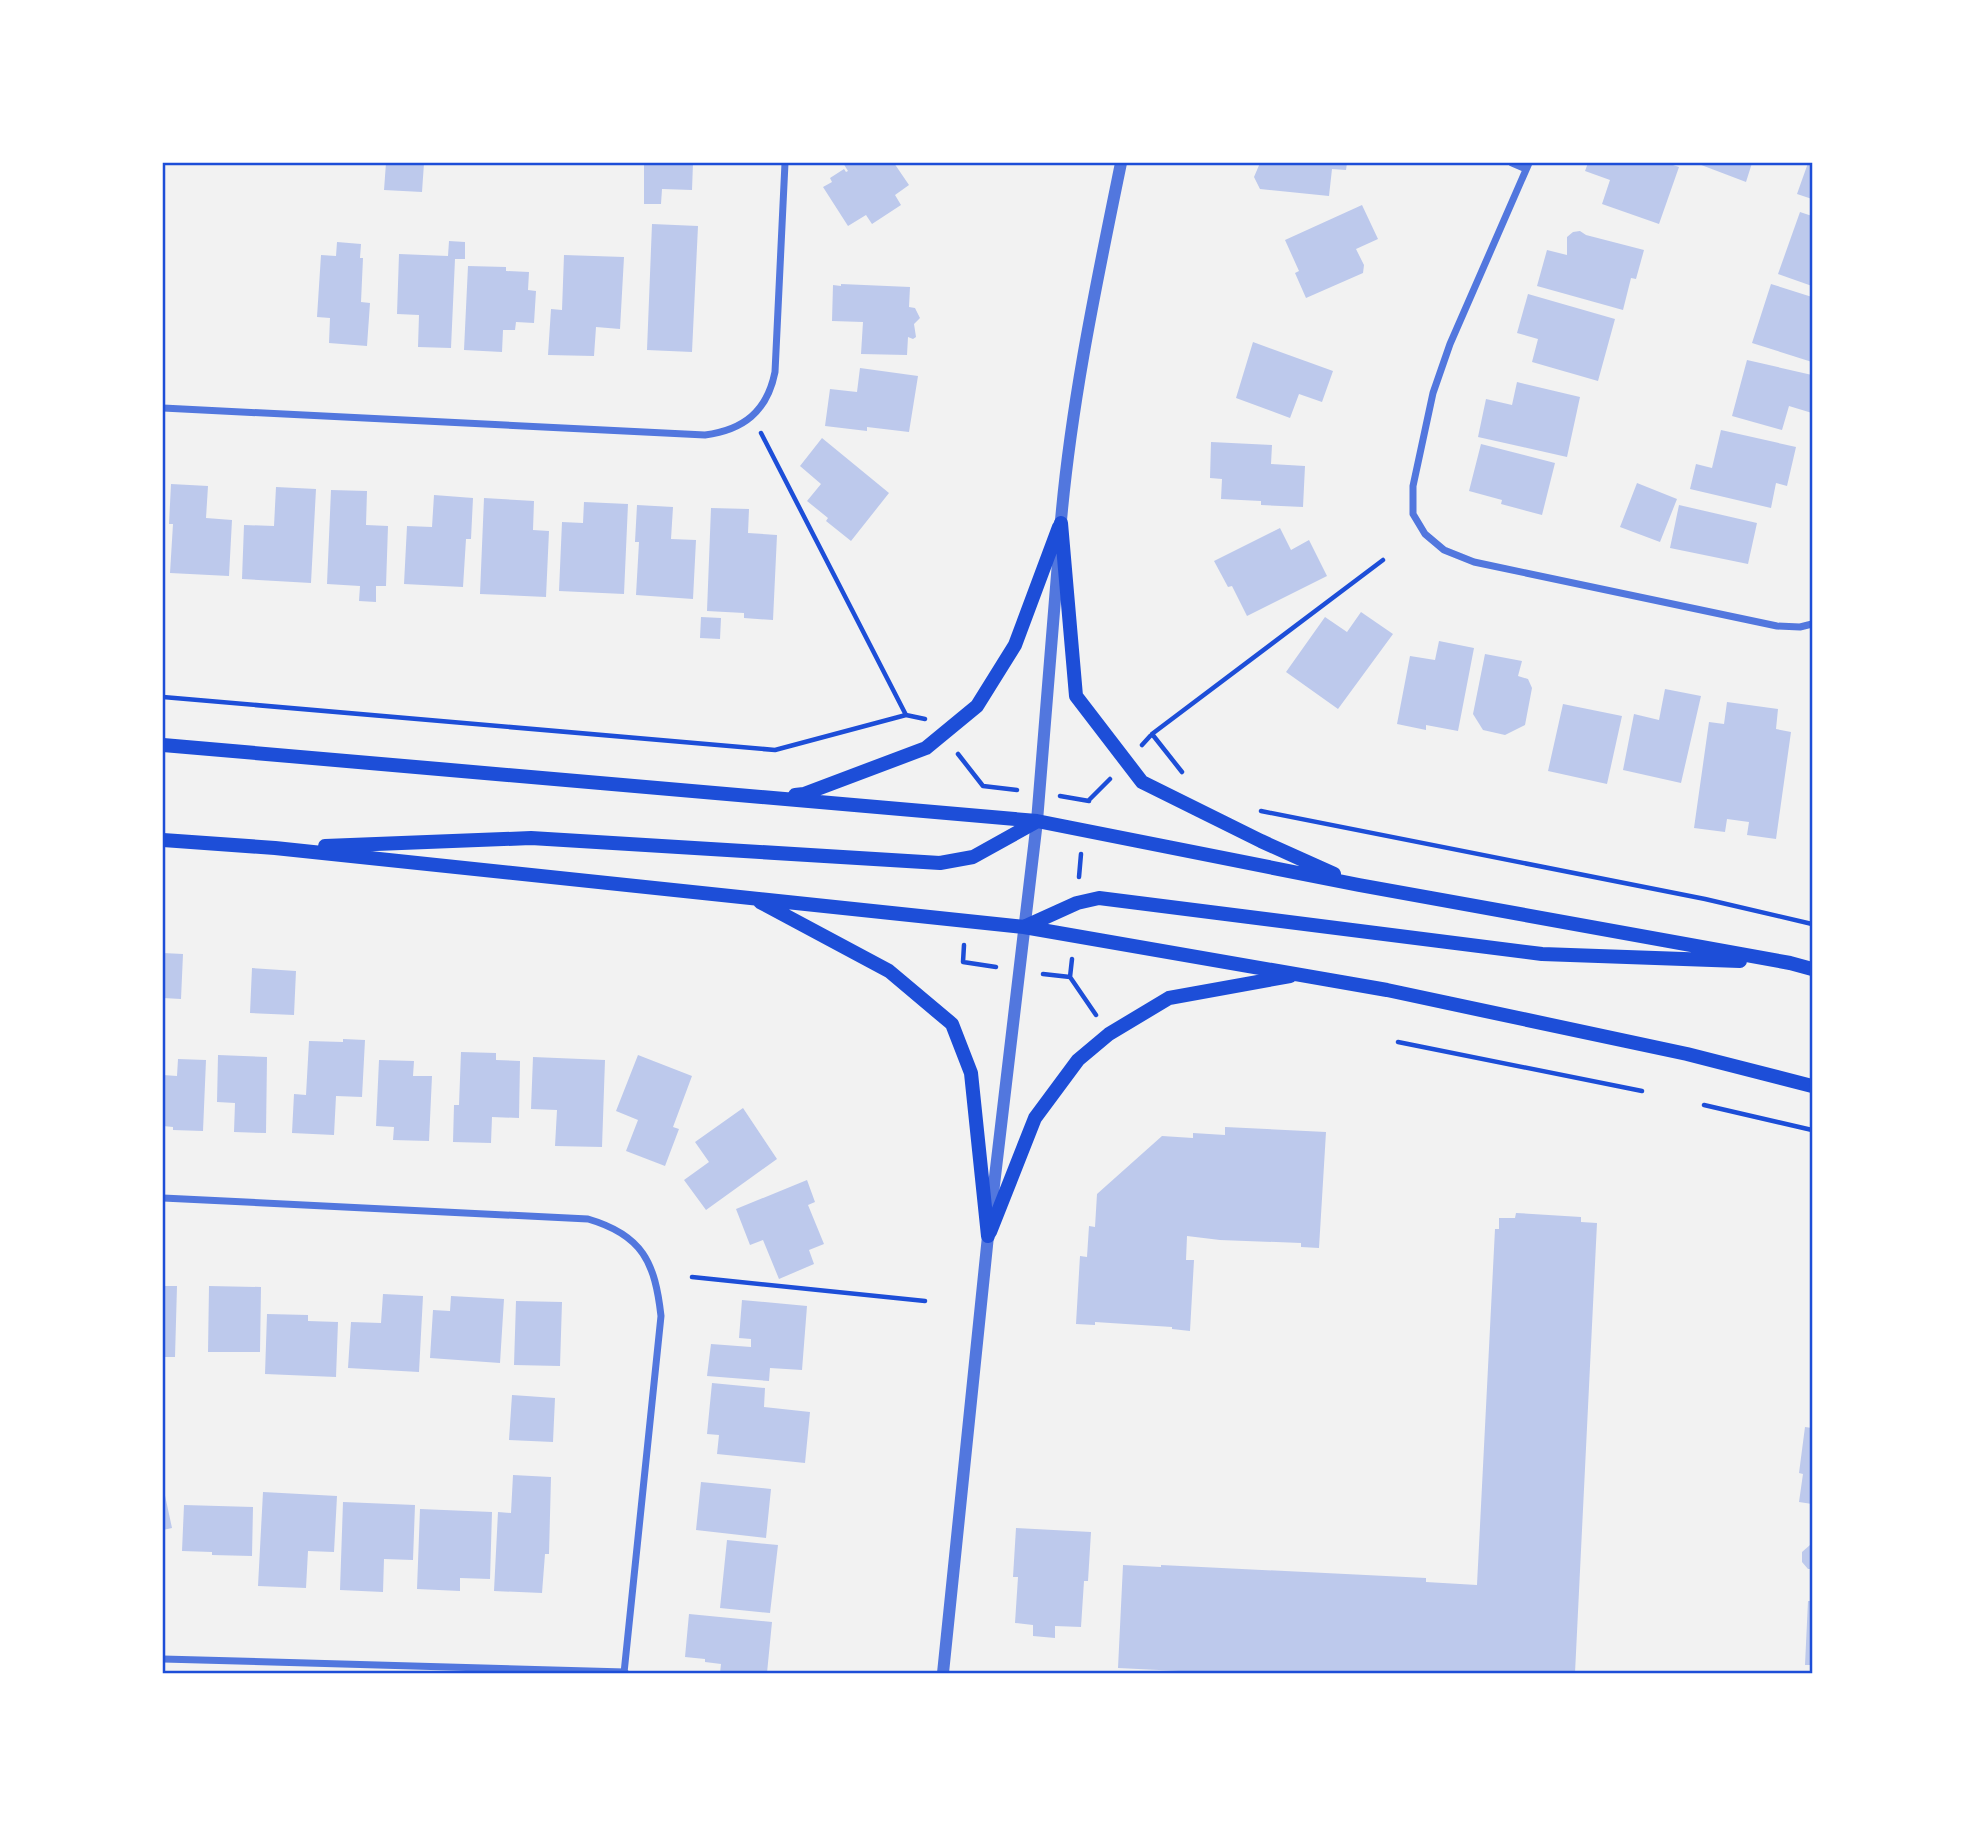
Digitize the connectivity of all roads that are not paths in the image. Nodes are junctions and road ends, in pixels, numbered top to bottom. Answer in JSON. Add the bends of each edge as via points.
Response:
{"nodes":[{"id":1,"x":785,"y":163,"type":"edge"},
{"id":2,"x":1121,"y":163,"type":"edge"},
{"id":3,"x":1512,"y":163,"type":"edge"},
{"id":4,"x":1527,"y":166,"type":"edge"},
{"id":5,"x":163,"y":408,"type":"edge"},
{"id":6,"x":1061,"y":523,"type":"junction"},
{"id":7,"x":1812,"y":624,"type":"edge"},
{"id":8,"x":163,"y":745,"type":"edge"},
{"id":9,"x":756,"y":797,"type":"junction"},
{"id":10,"x":1037,"y":821,"type":"junction"},
{"id":11,"x":163,"y":840,"type":"edge"},
{"id":12,"x":275,"y":848,"type":"junction"},
{"id":13,"x":1359,"y":885,"type":"junction"},
{"id":14,"x":753,"y":898,"type":"junction"},
{"id":15,"x":1024,"y":927,"type":"junction"},
{"id":16,"x":1790,"y":963,"type":"junction"},
{"id":17,"x":1812,"y":969,"type":"edge"},
{"id":18,"x":1300,"y":974,"type":"junction"},
{"id":19,"x":1812,"y":1086,"type":"edge"},
{"id":20,"x":163,"y":1198,"type":"edge"},
{"id":21,"x":988,"y":1236,"type":"junction"},
{"id":22,"x":163,"y":1659,"type":"edge"},
{"id":23,"x":624,"y":1672,"type":"edge"},
{"id":24,"x":943,"y":1673,"type":"edge"}],
"edges":[{"from":1,"to":5,"type":"street","via":[[771,390],[751,416],[724,432],[705,435]]},
{"from":2,"to":6,"type":"street","via":[[1069,442]]},
{"from":3,"to":4,"type":"street"},
{"from":4,"to":7,"type":"street","via":[[1433,393],[1413,486],[1413,514],[1425,534],[1444,550],[1474,562],[1777,626]]},
{"from":6,"to":9,"type":"main road","via":[[1015,645],[977,706],[926,748],[804,794]]},
{"from":6,"to":10,"type":"street"},
{"from":6,"to":13,"type":"main road","via":[[1076,696],[1142,782]]},
{"from":8,"to":9,"type":"main road"},
{"from":9,"to":10,"type":"main road"},
{"from":10,"to":12,"type":"main road","via":[[974,857],[940,863],[531,838]]},
{"from":10,"to":13,"type":"main road"},
{"from":10,"to":15,"type":"street"},
{"from":11,"to":12,"type":"main road"},
{"from":12,"to":14,"type":"main road"},
{"from":13,"to":16,"type":"main road"},
{"from":14,"to":15,"type":"main road"},
{"from":14,"to":21,"type":"main road","via":[[889,971],[951,1024],[971,1073]]},
{"from":15,"to":16,"type":"main road","via":[[1099,898],[1542,954]]},
{"from":15,"to":18,"type":"main road"},
{"from":15,"to":21,"type":"street"},
{"from":16,"to":17,"type":"main road"},
{"from":18,"to":19,"type":"main road","via":[[1562,1026]]},
{"from":18,"to":21,"type":"main road","via":[[1169,998],[1088,1051],[1035,1118]]},
{"from":20,"to":23,"type":"street","via":[[588,1219],[629,1237],[652,1269],[660,1316]]},
{"from":21,"to":24,"type":"street"},
{"from":22,"to":23,"type":"street"}]}
